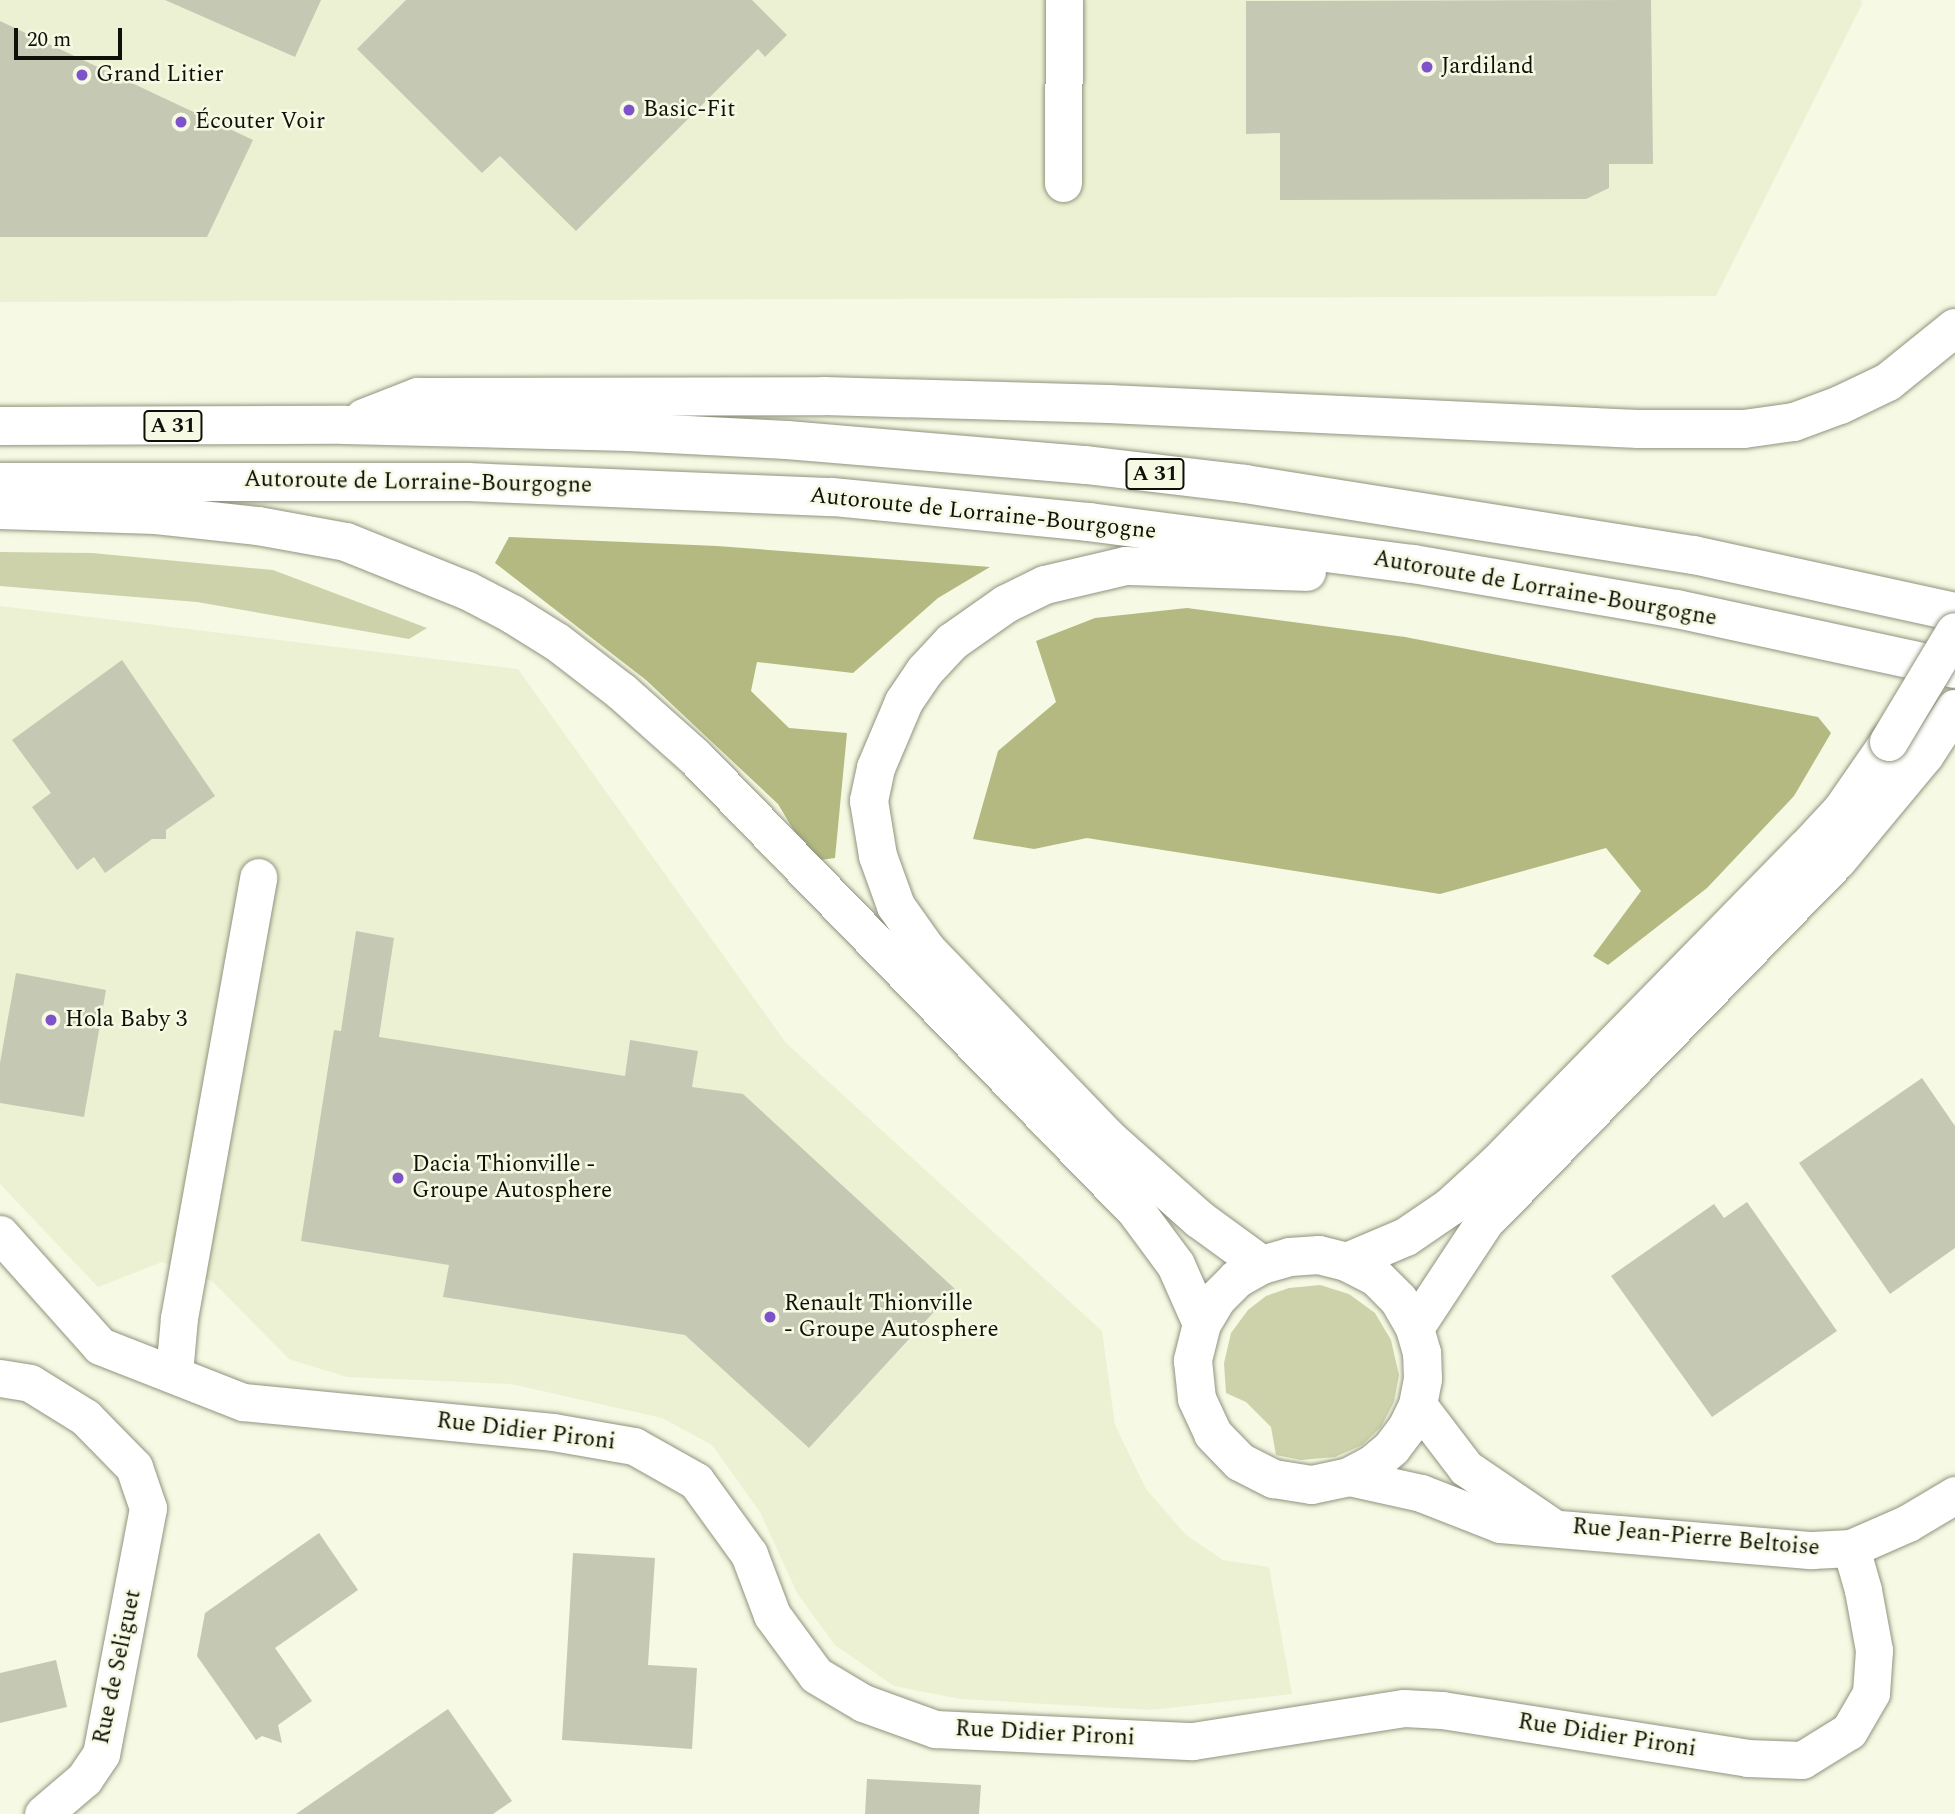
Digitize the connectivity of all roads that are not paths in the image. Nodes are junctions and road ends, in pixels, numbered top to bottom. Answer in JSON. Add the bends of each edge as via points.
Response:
{"nodes":[{"id":1,"x":1064,"y":0,"type":"edge"},
{"id":2,"x":1063,"y":183,"type":"dead end"},
{"id":3,"x":1955,"y":328,"type":"edge"},
{"id":4,"x":345,"y":425,"type":"junction"},
{"id":5,"x":0,"y":426,"type":"edge"},
{"id":6,"x":0,"y":482,"type":"edge"},
{"id":7,"x":0,"y":510,"type":"edge"},
{"id":8,"x":1413,"y":564,"type":"junction"},
{"id":9,"x":1955,"y":612,"type":"edge"},
{"id":10,"x":1955,"y":632,"type":"edge"},
{"id":11,"x":1955,"y":669,"type":"edge"},
{"id":12,"x":1955,"y":709,"type":"edge"},
{"id":13,"x":258,"y":877,"type":"dead end"},
{"id":14,"x":0,"y":1234,"type":"edge"},
{"id":15,"x":1346,"y":1262,"type":"junction"},
{"id":16,"x":1262,"y":1265,"type":"junction"},
{"id":17,"x":1202,"y":1324,"type":"junction"},
{"id":18,"x":1415,"y":1328,"type":"junction"},
{"id":19,"x":174,"y":1373,"type":"junction"},
{"id":20,"x":0,"y":1378,"type":"edge"},
{"id":21,"x":1418,"y":1405,"type":"junction"},
{"id":22,"x":1349,"y":1477,"type":"junction"},
{"id":23,"x":1955,"y":1495,"type":"edge"},
{"id":24,"x":1551,"y":1526,"type":"junction"},
{"id":25,"x":1851,"y":1548,"type":"junction"},
{"id":26,"x":43,"y":1814,"type":"edge"}],
"edges":[{"from":1,"to":2,"type":"street"},
{"from":3,"to":4,"type":"main road","via":[[1888,382],[1840,405],[1794,422],[1744,429],[1638,429],[1109,404],[824,396],[418,397]]},
{"from":4,"to":5,"type":"main road","number":"A 31"},
{"from":4,"to":9,"type":"main road","number":"A 31","via":[[787,440],[1099,467],[1245,484],[1694,555]]},
{"from":6,"to":8,"type":"main road","name":"Autoroute de Lorraine-Bourgogne","via":[[468,482],[833,497],[1089,522]]},
{"from":7,"to":17,"type":"main road","via":[[156,515],[335,540],[468,591],[557,642],[652,717],[722,784],[1136,1211],[1176,1265]]},
{"from":8,"to":11,"type":"main road","name":"Autoroute de Lorraine-Bourgogne","via":[[1677,609]]},
{"from":8,"to":16,"type":"main road","via":[[1322,573],[1126,566],[1045,586],[978,622],[925,671],[904,702],[876,768],[869,801],[878,856],[897,906],[927,950],[1107,1137],[1200,1220]]},
{"from":10,"to":15,"type":"main road","bridge":true,"via":[[1889,742],[1842,810],[1806,849],[1450,1207],[1406,1237]]},
{"from":12,"to":18,"type":"main road","via":[[1925,755],[1801,900],[1485,1222]]},
{"from":13,"to":19,"type":"street","via":[[179,1318]]},
{"from":14,"to":19,"type":"street","name":"Rue Didier Pironi","via":[[100,1346]]},
{"from":15,"to":16,"type":"main road","via":[[1318,1255]]},
{"from":15,"to":18,"type":"main road","via":[[1376,1277],[1399,1300]]},
{"from":16,"to":17,"type":"main road","via":[[1237,1279]]},
{"from":17,"to":22,"type":"main road","via":[[1193,1361],[1197,1399],[1213,1434],[1240,1462],[1274,1479],[1312,1485]]},
{"from":18,"to":21,"type":"main road","via":[[1422,1366]]},
{"from":19,"to":25,"type":"street","name":"Rue Didier Pironi","via":[[243,1402],[553,1432],[634,1446],[696,1481],[749,1554],[772,1615],[816,1675],[863,1703],[936,1729],[1193,1741],[1404,1707],[1747,1758],[1801,1760],[1849,1731],[1871,1693],[1874,1650]]},
{"from":20,"to":26,"type":"street","name":"Rue de Seliguet","via":[[30,1383],[85,1417],[134,1467],[148,1508],[101,1754],[84,1779]]},
{"from":21,"to":22,"type":"main road","via":[[1392,1448]]},
{"from":21,"to":24,"type":"street","name":"Rue Jean-Pierre Beltoise","via":[[1466,1468]]},
{"from":22,"to":24,"type":"street","name":"Rue Jean-Pierre Beltoise","via":[[1421,1493],[1500,1524]]},
{"from":23,"to":25,"type":"street","name":"Rue Jean-Pierre Beltoise","via":[[1908,1523]]},
{"from":24,"to":25,"type":"street","name":"Rue Jean-Pierre Beltoise","via":[[1812,1550]]}]}
